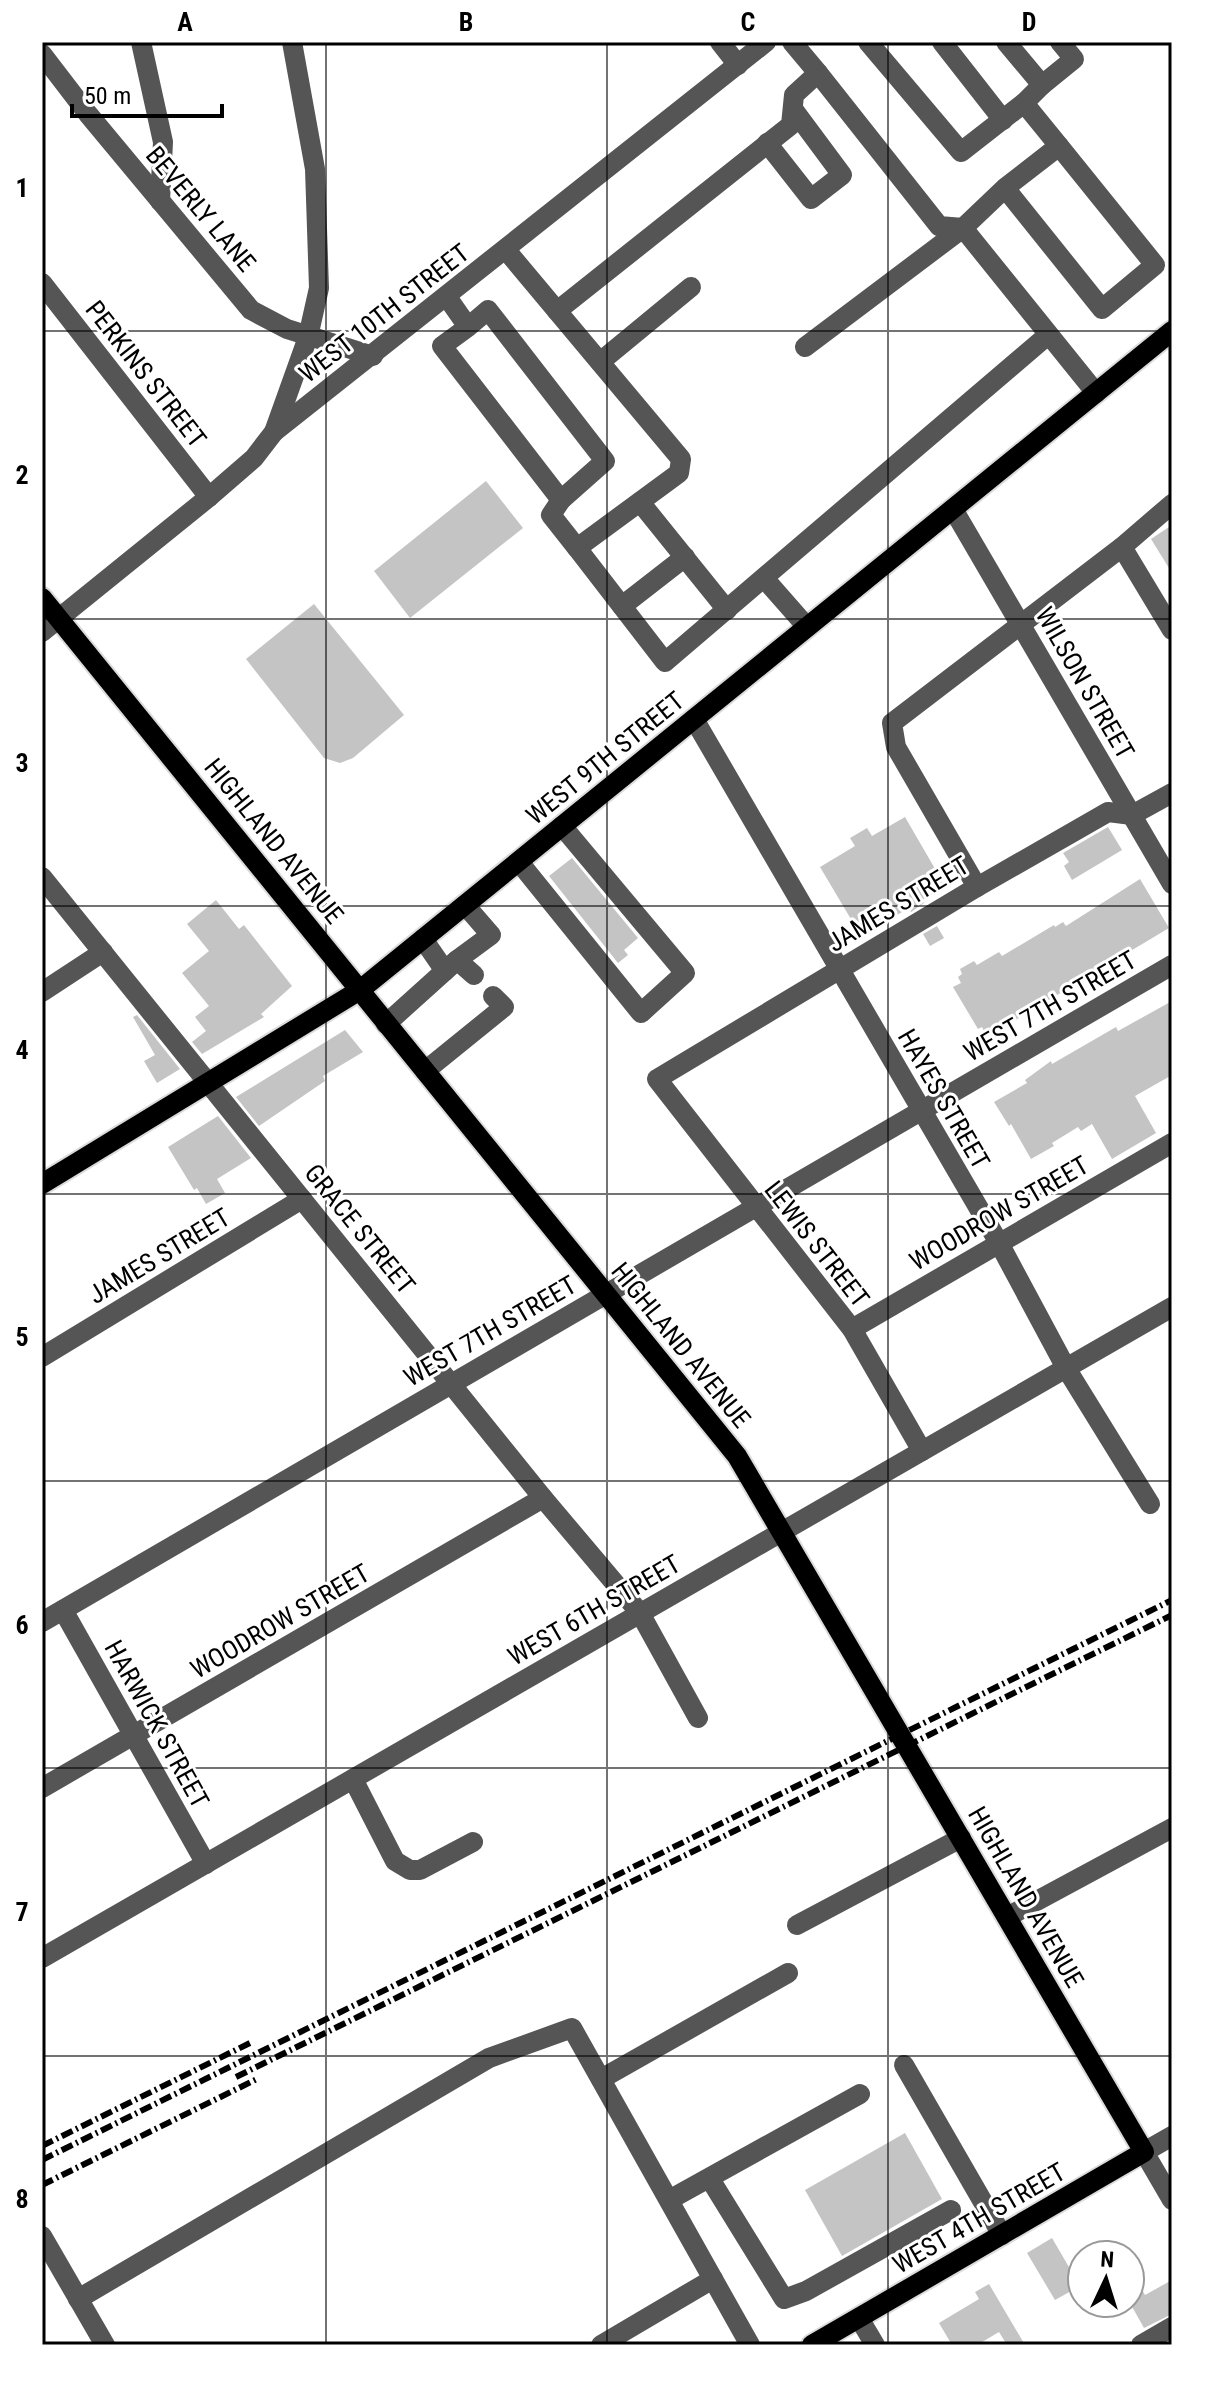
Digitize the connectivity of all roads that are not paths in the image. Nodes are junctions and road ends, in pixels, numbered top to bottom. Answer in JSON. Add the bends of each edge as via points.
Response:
{"nodes":[{"id":1,"x":141,"y":42,"type":"edge"},
{"id":2,"x":292,"y":42,"type":"edge"},
{"id":3,"x":720,"y":42,"type":"edge"},
{"id":4,"x":766,"y":42,"type":"edge"},
{"id":5,"x":792,"y":42,"type":"edge"},
{"id":6,"x":868,"y":42,"type":"edge"},
{"id":7,"x":942,"y":42,"type":"edge"},
{"id":8,"x":1006,"y":42,"type":"edge"},
{"id":9,"x":1060,"y":42,"type":"edge"},
{"id":10,"x":42,"y":54,"type":"edge"},
{"id":11,"x":738,"y":65,"type":"junction"},
{"id":12,"x":818,"y":73,"type":"junction"},
{"id":13,"x":1042,"y":85,"type":"junction"},
{"id":14,"x":1024,"y":103,"type":"junction"},
{"id":15,"x":793,"y":109,"type":"junction"},
{"id":16,"x":1003,"y":120,"type":"junction"},
{"id":17,"x":767,"y":143,"type":"junction"},
{"id":18,"x":1059,"y":146,"type":"junction"},
{"id":19,"x":1005,"y":188,"type":"junction"},
{"id":20,"x":160,"y":201,"type":"junction"},
{"id":21,"x":963,"y":228,"type":"junction"},
{"id":22,"x":506,"y":250,"type":"junction"},
{"id":23,"x":42,"y":283,"type":"edge"},
{"id":24,"x":691,"y":287,"type":"dead end"},
{"id":25,"x":447,"y":297,"type":"junction"},
{"id":26,"x":557,"y":311,"type":"junction"},
{"id":27,"x":468,"y":327,"type":"junction"},
{"id":28,"x":1172,"y":331,"type":"edge"},
{"id":29,"x":1048,"y":335,"type":"junction"},
{"id":30,"x":308,"y":337,"type":"junction"},
{"id":31,"x":805,"y":347,"type":"dead end"},
{"id":32,"x":373,"y":356,"type":"junction"},
{"id":33,"x":600,"y":362,"type":"junction"},
{"id":34,"x":1096,"y":393,"type":"junction"},
{"id":35,"x":274,"y":432,"type":"junction"},
{"id":36,"x":209,"y":497,"type":"junction"},
{"id":37,"x":561,"y":500,"type":"junction"},
{"id":38,"x":640,"y":502,"type":"junction"},
{"id":39,"x":1172,"y":504,"type":"edge"},
{"id":40,"x":953,"y":509,"type":"junction"},
{"id":41,"x":1122,"y":547,"type":"junction"},
{"id":42,"x":577,"y":548,"type":"junction"},
{"id":43,"x":685,"y":557,"type":"junction"},
{"id":44,"x":764,"y":578,"type":"junction"},
{"id":45,"x":42,"y":598,"type":"edge"},
{"id":46,"x":622,"y":606,"type":"junction"},
{"id":47,"x":727,"y":610,"type":"junction"},
{"id":48,"x":59,"y":619,"type":"junction"},
{"id":49,"x":1020,"y":623,"type":"junction"},
{"id":50,"x":807,"y":627,"type":"junction"},
{"id":51,"x":1172,"y":630,"type":"edge"},
{"id":52,"x":42,"y":632,"type":"edge"},
{"id":53,"x":694,"y":719,"type":"junction"},
{"id":54,"x":1172,"y":793,"type":"edge"},
{"id":55,"x":1132,"y":815,"type":"junction"},
{"id":56,"x":562,"y":826,"type":"junction"},
{"id":57,"x":519,"y":862,"type":"junction"},
{"id":58,"x":42,"y":877,"type":"edge"},
{"id":59,"x":1172,"y":884,"type":"edge"},
{"id":60,"x":977,"y":887,"type":"junction"},
{"id":61,"x":465,"y":905,"type":"junction"},
{"id":62,"x":423,"y":939,"type":"junction"},
{"id":63,"x":103,"y":952,"type":"junction"},
{"id":64,"x":451,"y":965,"type":"junction"},
{"id":65,"x":1172,"y":965,"type":"edge"},
{"id":66,"x":838,"y":969,"type":"junction"},
{"id":67,"x":474,"y":975,"type":"dead end"},
{"id":68,"x":360,"y":990,"type":"junction"},
{"id":69,"x":42,"y":992,"type":"edge"},
{"id":70,"x":493,"y":996,"type":"dead end"},
{"id":71,"x":386,"y":1024,"type":"junction"},
{"id":72,"x":425,"y":1071,"type":"junction"},
{"id":73,"x":657,"y":1079,"type":"joint"},
{"id":74,"x":208,"y":1083,"type":"junction"},
{"id":75,"x":921,"y":1111,"type":"junction"},
{"id":76,"x":1172,"y":1143,"type":"edge"},
{"id":77,"x":42,"y":1184,"type":"edge"},
{"id":78,"x":302,"y":1199,"type":"junction"},
{"id":79,"x":755,"y":1207,"type":"junction"},
{"id":80,"x":999,"y":1243,"type":"junction"},
{"id":81,"x":606,"y":1294,"type":"junction"},
{"id":82,"x":1172,"y":1307,"type":"edge"},
{"id":83,"x":852,"y":1329,"type":"junction"},
{"id":84,"x":42,"y":1357,"type":"edge"},
{"id":85,"x":1066,"y":1368,"type":"junction"},
{"id":86,"x":452,"y":1384,"type":"junction"},
{"id":87,"x":922,"y":1451,"type":"junction"},
{"id":88,"x":543,"y":1498,"type":"junction"},
{"id":89,"x":1150,"y":1504,"type":"dead end"},
{"id":90,"x":783,"y":1531,"type":"junction"},
{"id":91,"x":63,"y":1610,"type":"junction"},
{"id":92,"x":640,"y":1613,"type":"junction"},
{"id":93,"x":42,"y":1622,"type":"edge"},
{"id":94,"x":698,"y":1718,"type":"dead end"},
{"id":95,"x":133,"y":1736,"type":"junction"},
{"id":96,"x":353,"y":1779,"type":"junction"},
{"id":97,"x":42,"y":1788,"type":"edge"},
{"id":98,"x":1172,"y":1828,"type":"edge"},
{"id":99,"x":961,"y":1838,"type":"junction"},
{"id":100,"x":473,"y":1842,"type":"dead end"},
{"id":101,"x":206,"y":1864,"type":"junction"},
{"id":102,"x":1007,"y":1917,"type":"junction"},
{"id":103,"x":797,"y":1925,"type":"dead end"},
{"id":104,"x":42,"y":1958,"type":"edge"},
{"id":105,"x":788,"y":1973,"type":"dead end"},
{"id":106,"x":904,"y":2065,"type":"dead end"},
{"id":107,"x":601,"y":2079,"type":"junction"},
{"id":108,"x":860,"y":2094,"type":"dead end"},
{"id":109,"x":1172,"y":2136,"type":"edge"},
{"id":110,"x":1144,"y":2152,"type":"junction"},
{"id":111,"x":710,"y":2179,"type":"junction"},
{"id":112,"x":669,"y":2200,"type":"junction"},
{"id":113,"x":1172,"y":2200,"type":"edge"},
{"id":114,"x":951,"y":2210,"type":"dead end"},
{"id":115,"x":1002,"y":2235,"type":"junction"},
{"id":116,"x":42,"y":2236,"type":"edge"},
{"id":117,"x":713,"y":2279,"type":"junction"},
{"id":118,"x":78,"y":2299,"type":"junction"},
{"id":119,"x":859,"y":2318,"type":"junction"},
{"id":120,"x":1172,"y":2327,"type":"edge"},
{"id":121,"x":105,"y":2345,"type":"edge"},
{"id":122,"x":601,"y":2345,"type":"edge"},
{"id":123,"x":750,"y":2345,"type":"edge"},
{"id":124,"x":812,"y":2345,"type":"edge"},
{"id":125,"x":875,"y":2345,"type":"edge"},
{"id":126,"x":1141,"y":2345,"type":"edge"}],
"edges":[{"from":1,"to":20,"type":"street","via":[[163,142]]},
{"from":2,"to":30,"type":"street","via":[[315,169],[319,288]]},
{"from":3,"to":11,"type":"street"},
{"from":4,"to":11,"type":"street","name":"WEST 10TH STREET"},
{"from":5,"to":12,"type":"street"},
{"from":6,"to":16,"type":"street","via":[[961,152]]},
{"from":7,"to":16,"type":"street"},
{"from":8,"to":13,"type":"street"},
{"from":9,"to":13,"type":"street","via":[[1074,59]]},
{"from":10,"to":20,"type":"street","name":"BEVERLY LANE"},
{"from":11,"to":22,"type":"street","name":"WEST 10TH STREET"},
{"from":12,"to":15,"type":"street","via":[[794,95]]},
{"from":12,"to":21,"type":"street","via":[[939,226]]},
{"from":13,"to":14,"type":"street"},
{"from":14,"to":16,"type":"street"},
{"from":14,"to":18,"type":"street"},
{"from":15,"to":17,"type":"street","via":[[791,125]]},
{"from":15,"to":17,"type":"street","via":[[842,175],[811,199]]},
{"from":17,"to":26,"type":"street"},
{"from":18,"to":19,"type":"street"},
{"from":18,"to":19,"type":"street","via":[[1155,265],[1102,309]]},
{"from":19,"to":21,"type":"street"},
{"from":20,"to":30,"type":"street","name":"BEVERLY LANE","via":[[251,310]]},
{"from":21,"to":29,"type":"street"},
{"from":21,"to":31,"type":"street"},
{"from":22,"to":25,"type":"street","name":"WEST 10TH STREET"},
{"from":22,"to":26,"type":"street"},
{"from":23,"to":36,"type":"street","name":"PERKINS STREET"},
{"from":24,"to":33,"type":"street"},
{"from":25,"to":27,"type":"street"},
{"from":25,"to":32,"type":"street","name":"WEST 10TH STREET"},
{"from":26,"to":33,"type":"street"},
{"from":27,"to":37,"type":"street","via":[[442,346]]},
{"from":27,"to":37,"type":"street","via":[[488,310],[605,461]]},
{"from":28,"to":34,"type":"main road","name":"WEST 9TH STREET"},
{"from":29,"to":34,"type":"street"},
{"from":29,"to":44,"type":"street"},
{"from":30,"to":32,"type":"street"},
{"from":30,"to":35,"type":"street"},
{"from":32,"to":35,"type":"street","name":"WEST 10TH STREET"},
{"from":33,"to":38,"type":"street","via":[[681,459],[679,473]]},
{"from":34,"to":40,"type":"main road","name":"WEST 9TH STREET"},
{"from":35,"to":36,"type":"street","name":"WEST 10TH STREET","via":[[254,458]]},
{"from":36,"to":48,"type":"street","name":"WEST 10TH STREET"},
{"from":37,"to":42,"type":"street","via":[[551,515]]},
{"from":38,"to":42,"type":"street"},
{"from":38,"to":43,"type":"street"},
{"from":39,"to":41,"type":"street"},
{"from":40,"to":49,"type":"street","name":"WILSON STREET"},
{"from":40,"to":50,"type":"main road","name":"WEST 9TH STREET"},
{"from":41,"to":49,"type":"street"},
{"from":41,"to":51,"type":"street"},
{"from":42,"to":46,"type":"street"},
{"from":43,"to":46,"type":"street"},
{"from":43,"to":47,"type":"street"},
{"from":44,"to":47,"type":"street"},
{"from":44,"to":50,"type":"street"},
{"from":45,"to":48,"type":"main road","name":"HIGHLAND AVENUE"},
{"from":46,"to":47,"type":"street","via":[[665,662]]},
{"from":48,"to":52,"type":"street","name":"WEST 10TH STREET"},
{"from":48,"to":68,"type":"main road","name":"HIGHLAND AVENUE"},
{"from":49,"to":55,"type":"street","name":"WILSON STREET"},
{"from":49,"to":60,"type":"street","via":[[892,723],[896,747]]},
{"from":50,"to":53,"type":"main road","name":"WEST 9TH STREET"},
{"from":53,"to":56,"type":"main road","name":"WEST 9TH STREET"},
{"from":53,"to":66,"type":"street","name":"HAYES STREET"},
{"from":54,"to":55,"type":"street","name":"JAMES STREET"},
{"from":55,"to":59,"type":"street","name":"WILSON STREET"},
{"from":55,"to":60,"type":"street","name":"JAMES STREET","via":[[1108,812]]},
{"from":56,"to":57,"type":"main road","name":"WEST 9TH STREET"},
{"from":56,"to":57,"type":"street","via":[[685,973],[641,1013]]},
{"from":57,"to":61,"type":"main road","name":"WEST 9TH STREET"},
{"from":58,"to":63,"type":"street","name":"GRACE STREET"},
{"from":60,"to":66,"type":"street","name":"JAMES STREET"},
{"from":61,"to":62,"type":"main road","name":"WEST 9TH STREET"},
{"from":61,"to":64,"type":"street","via":[[491,935]]},
{"from":62,"to":64,"type":"street"},
{"from":62,"to":68,"type":"main road","name":"WEST 9TH STREET"},
{"from":63,"to":69,"type":"street"},
{"from":63,"to":74,"type":"street","name":"GRACE STREET"},
{"from":64,"to":67,"type":"street"},
{"from":64,"to":71,"type":"street"},
{"from":65,"to":75,"type":"street","name":"WEST 7TH STREET"},
{"from":66,"to":73,"type":"street","name":"JAMES STREET"},
{"from":66,"to":75,"type":"street","name":"HAYES STREET"},
{"from":68,"to":71,"type":"main road","name":"HIGHLAND AVENUE"},
{"from":68,"to":74,"type":"main road","name":"WEST 9TH STREET"},
{"from":70,"to":72,"type":"street","via":[[504,1007]]},
{"from":71,"to":72,"type":"main road","name":"HIGHLAND AVENUE"},
{"from":72,"to":81,"type":"main road","name":"HIGHLAND AVENUE"},
{"from":73,"to":79,"type":"street","name":"LEWIS STREET"},
{"from":74,"to":77,"type":"main road","name":"WEST 9TH STREET"},
{"from":74,"to":78,"type":"street","name":"GRACE STREET"},
{"from":75,"to":79,"type":"street","name":"WEST 7TH STREET"},
{"from":75,"to":80,"type":"street","name":"HAYES STREET"},
{"from":76,"to":80,"type":"street","name":"WOODROW STREET"},
{"from":78,"to":84,"type":"street","name":"JAMES STREET"},
{"from":78,"to":86,"type":"street","name":"GRACE STREET"},
{"from":79,"to":81,"type":"street","name":"WEST 7TH STREET"},
{"from":79,"to":83,"type":"street","name":"LEWIS STREET"},
{"from":80,"to":83,"type":"street","name":"WOODROW STREET"},
{"from":80,"to":85,"type":"street","name":"HAYES STREET"},
{"from":81,"to":86,"type":"street","name":"WEST 7TH STREET"},
{"from":81,"to":90,"type":"main road","name":"HIGHLAND AVENUE","via":[[737,1456]]},
{"from":82,"to":85,"type":"street","name":"WEST 6TH STREET"},
{"from":83,"to":87,"type":"street","name":"LEWIS STREET"},
{"from":85,"to":87,"type":"street","name":"WEST 6TH STREET"},
{"from":85,"to":89,"type":"street","name":"HAYES STREET"},
{"from":86,"to":88,"type":"street","name":"GRACE STREET"},
{"from":86,"to":91,"type":"street","name":"WEST 7TH STREET"},
{"from":87,"to":90,"type":"street","name":"WEST 6TH STREET"},
{"from":88,"to":92,"type":"street","name":"GRACE STREET"},
{"from":88,"to":95,"type":"street","name":"WOODROW STREET"},
{"from":90,"to":92,"type":"street","name":"WEST 6TH STREET"},
{"from":90,"to":99,"type":"main road","name":"HIGHLAND AVENUE"},
{"from":91,"to":93,"type":"street","name":"WEST 7TH STREET"},
{"from":91,"to":95,"type":"street","name":"HARWICK STREET"},
{"from":92,"to":94,"type":"street","name":"GRACE STREET"},
{"from":92,"to":96,"type":"street","name":"WEST 6TH STREET"},
{"from":95,"to":97,"type":"street","name":"WOODROW STREET"},
{"from":95,"to":101,"type":"street","name":"HARWICK STREET"},
{"from":96,"to":100,"type":"street","via":[[395,1861],[410,1870],[420,1870]]},
{"from":96,"to":101,"type":"street","name":"WEST 6TH STREET"},
{"from":98,"to":102,"type":"street"},
{"from":99,"to":102,"type":"main road","name":"HIGHLAND AVENUE"},
{"from":99,"to":103,"type":"street"},
{"from":101,"to":104,"type":"street","name":"WEST 6TH STREET"},
{"from":102,"to":110,"type":"main road","name":"HIGHLAND AVENUE"},
{"from":105,"to":107,"type":"street"},
{"from":106,"to":115,"type":"street"},
{"from":107,"to":112,"type":"street"},
{"from":107,"to":118,"type":"street","via":[[572,2028],[489,2058]]},
{"from":108,"to":111,"type":"street"},
{"from":109,"to":110,"type":"street","name":"WEST 4TH STREET"},
{"from":110,"to":113,"type":"street","name":"HIGHLAND AVENUE"},
{"from":110,"to":115,"type":"main road","name":"WEST 4TH STREET"},
{"from":111,"to":112,"type":"street"},
{"from":111,"to":114,"type":"street","via":[[784,2299]]},
{"from":112,"to":117,"type":"street"},
{"from":115,"to":119,"type":"main road","name":"WEST 4TH STREET"},
{"from":116,"to":118,"type":"street"},
{"from":117,"to":122,"type":"street"},
{"from":117,"to":123,"type":"street"},
{"from":118,"to":121,"type":"street"},
{"from":119,"to":124,"type":"main road","name":"WEST 4TH STREET"},
{"from":119,"to":125,"type":"street"},
{"from":120,"to":126,"type":"street"}]}
